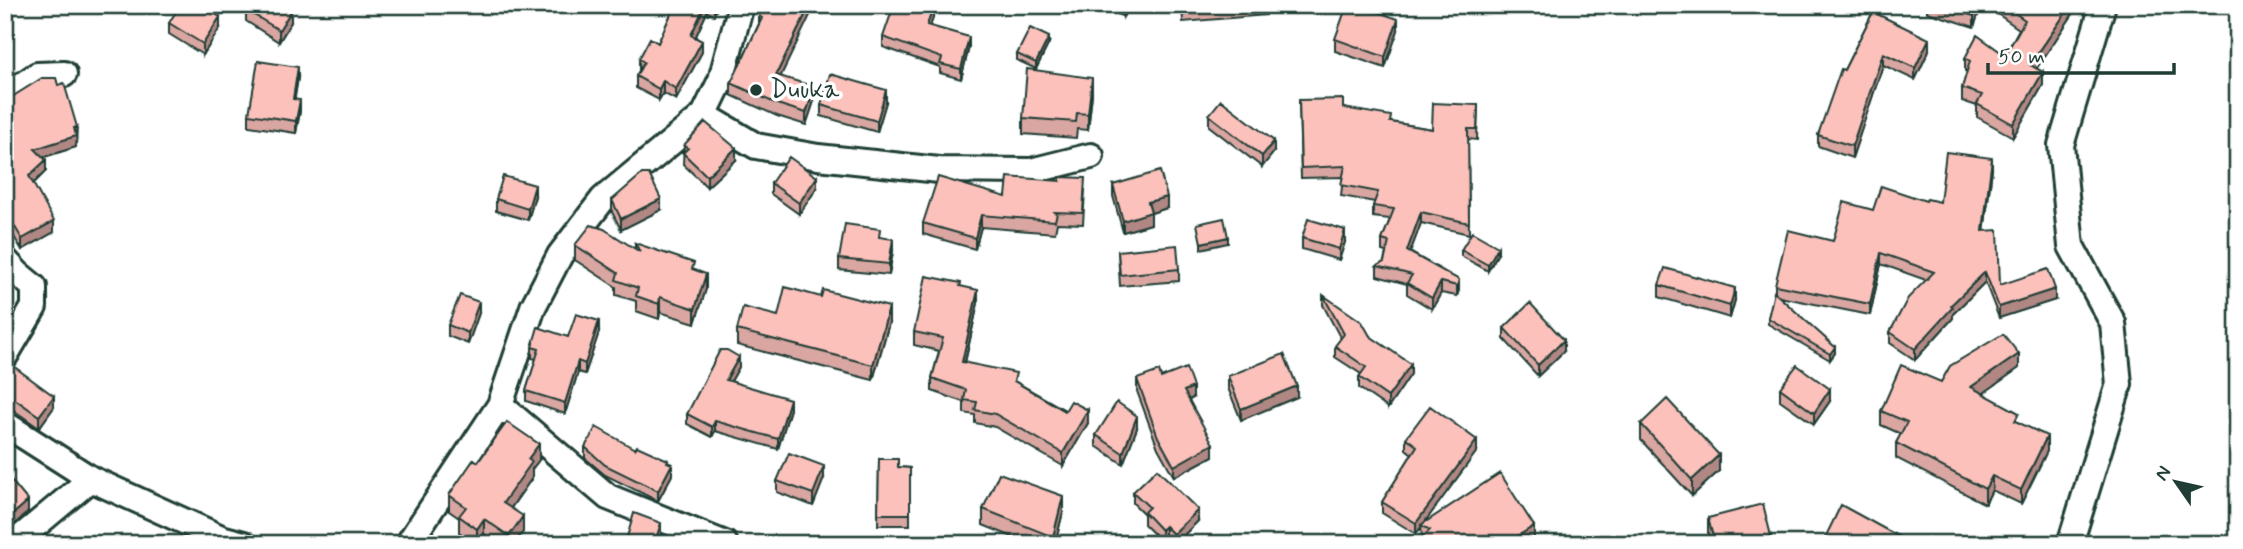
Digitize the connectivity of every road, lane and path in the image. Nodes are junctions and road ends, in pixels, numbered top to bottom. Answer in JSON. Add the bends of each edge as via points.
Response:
{"nodes":[{"id":1,"x":741,"y":5,"type":"edge"},
{"id":2,"x":2103,"y":5,"type":"edge"},
{"id":3,"x":64,"y":74,"type":"dead end"},
{"id":4,"x":5,"y":97,"type":"edge"},
{"id":5,"x":704,"y":115,"type":"junction"},
{"id":6,"x":1091,"y":156,"type":"dead end"},
{"id":7,"x":5,"y":260,"type":"edge"},
{"id":8,"x":5,"y":356,"type":"edge"},
{"id":9,"x":499,"y":404,"type":"junction"},
{"id":10,"x":5,"y":424,"type":"edge"},
{"id":11,"x":91,"y":479,"type":"junction"},
{"id":12,"x":13,"y":544,"type":"edge"},
{"id":13,"x":244,"y":544,"type":"edge"},
{"id":14,"x":408,"y":544,"type":"edge"},
{"id":15,"x":725,"y":544,"type":"edge"},
{"id":16,"x":2070,"y":544,"type":"edge"}],
"edges":[{"from":1,"to":5,"type":"street","via":[[721,80]]},
{"from":2,"to":16,"type":"street","via":[[2061,145],[2071,246],[2113,323],[2119,384]]},
{"from":3,"to":4,"type":"street","via":[[37,75]]},
{"from":5,"to":6,"type":"street","via":[[756,146],[939,170],[1031,171]]},
{"from":5,"to":9,"type":"street","via":[[603,199],[566,246],[533,307]]},
{"from":7,"to":8,"type":"street","via":[[34,287],[34,307]]},
{"from":9,"to":14,"type":"street"},
{"from":9,"to":15,"type":"street","via":[[608,496]]},
{"from":10,"to":11,"type":"street"},
{"from":11,"to":12,"type":"street"},
{"from":11,"to":13,"type":"street"}]}
